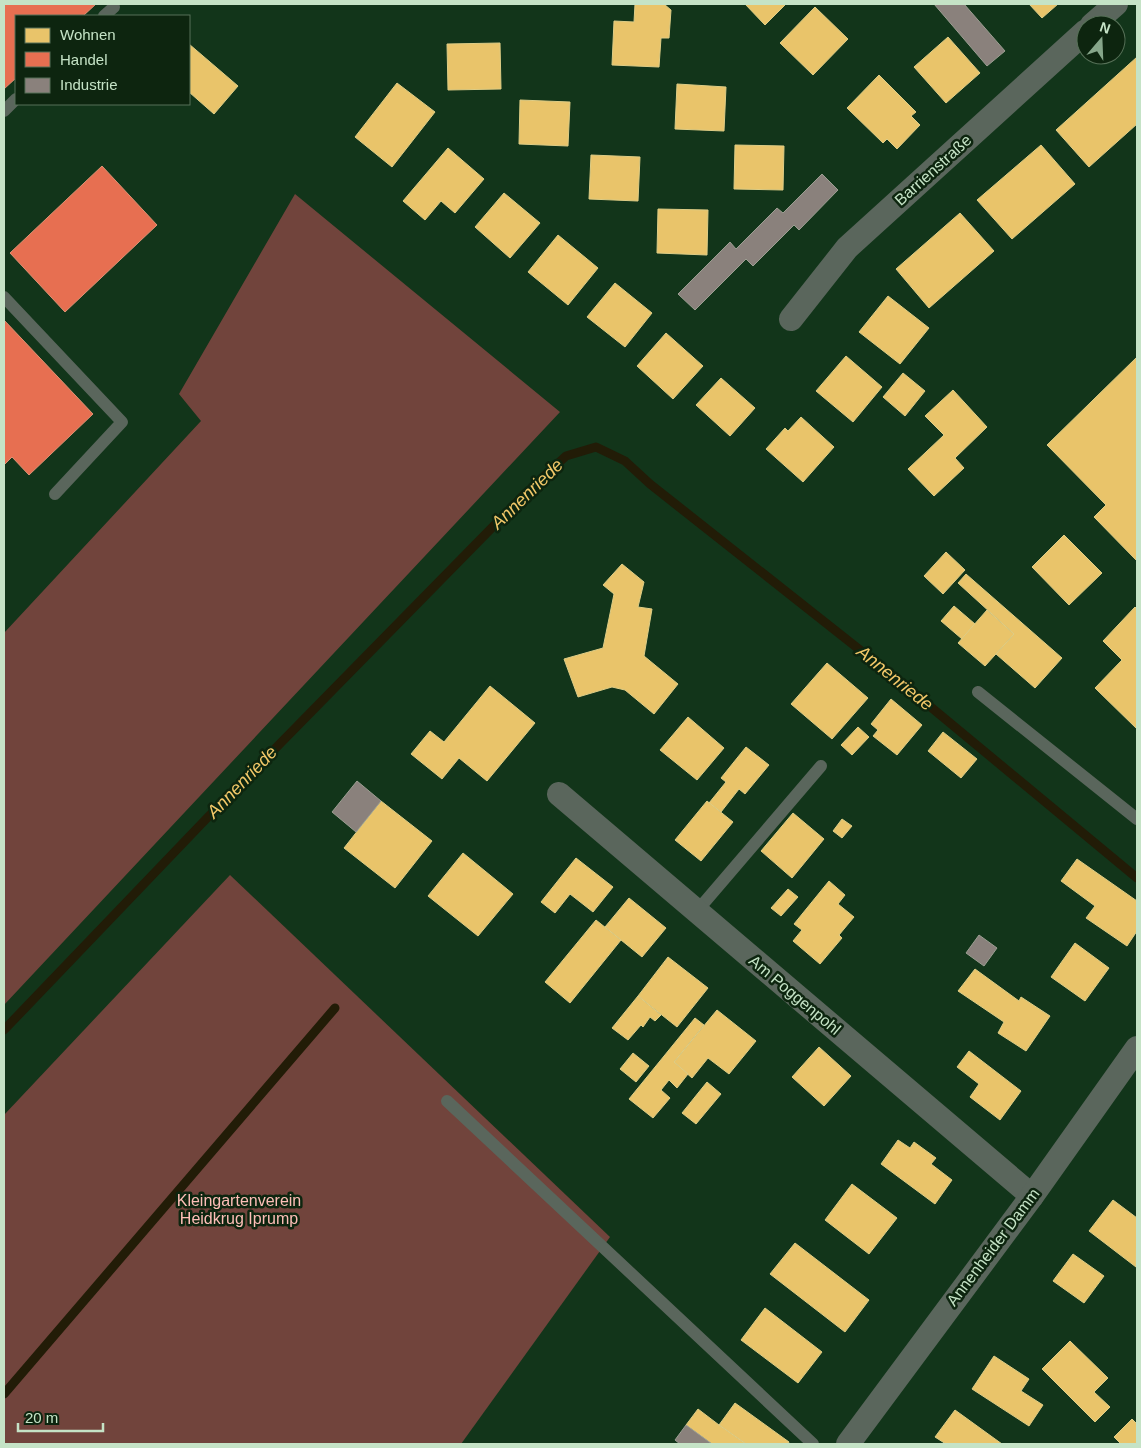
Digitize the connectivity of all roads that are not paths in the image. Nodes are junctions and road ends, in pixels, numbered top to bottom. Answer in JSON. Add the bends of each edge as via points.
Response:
{"nodes":[{"id":1,"x":1116,"y":4,"type":"edge"},
{"id":2,"x":1103,"y":15,"type":"edge"},
{"id":3,"x":1076,"y":40,"type":"edge"},
{"id":4,"x":15,"y":100,"type":"edge"},
{"id":5,"x":4,"y":111,"type":"edge"},
{"id":6,"x":4,"y":296,"type":"edge"},
{"id":7,"x":791,"y":319,"type":"dead end"},
{"id":8,"x":55,"y":494,"type":"dead end"},
{"id":9,"x":978,"y":692,"type":"dead end"},
{"id":10,"x":821,"y":766,"type":"dead end"},
{"id":11,"x":559,"y":794,"type":"dead end"},
{"id":12,"x":1137,"y":819,"type":"edge"},
{"id":13,"x":697,"y":911,"type":"junction"},
{"id":14,"x":1137,"y":1048,"type":"edge"},
{"id":15,"x":447,"y":1101,"type":"dead end"},
{"id":16,"x":1032,"y":1196,"type":"junction"},
{"id":17,"x":813,"y":1444,"type":"edge"},
{"id":18,"x":848,"y":1444,"type":"edge"}],
"edges":[{"from":1,"to":2,"type":"street"},
{"from":3,"to":7,"type":"street","name":"Barrienstraße","via":[[847,248]]},
{"from":4,"to":5,"type":"lane"},
{"from":6,"to":8,"type":"lane","via":[[122,422]]},
{"from":9,"to":12,"type":"lane"},
{"from":10,"to":13,"type":"lane"},
{"from":11,"to":13,"type":"street","name":"Am Poggenpohl"},
{"from":13,"to":16,"type":"street","name":"Am Poggenpohl"},
{"from":14,"to":16,"type":"street","name":"Annenheider Damm"},
{"from":15,"to":17,"type":"lane"},
{"from":16,"to":18,"type":"street","name":"Annenheider Damm"}]}
